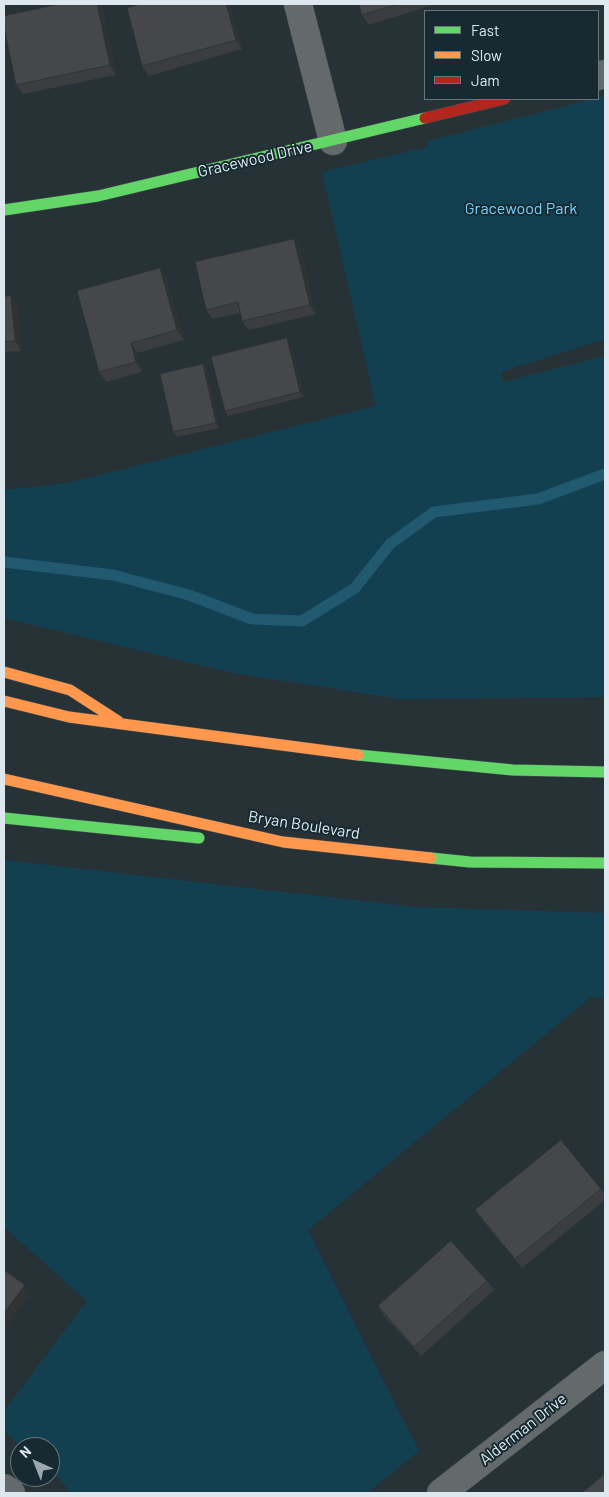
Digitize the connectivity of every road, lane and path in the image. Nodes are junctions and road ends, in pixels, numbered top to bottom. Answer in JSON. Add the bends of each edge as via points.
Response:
{"nodes":[{"id":1,"x":298,"y":4,"type":"edge"},
{"id":2,"x":500,"y":100,"type":"edge"},
{"id":3,"x":333,"y":141,"type":"junction"},
{"id":4,"x":4,"y":210,"type":"edge"},
{"id":5,"x":4,"y":672,"type":"edge"},
{"id":6,"x":4,"y":702,"type":"edge"},
{"id":7,"x":126,"y":726,"type":"junction"},
{"id":8,"x":605,"y":772,"type":"edge"},
{"id":9,"x":4,"y":779,"type":"edge"},
{"id":10,"x":4,"y":818,"type":"edge"},
{"id":11,"x":283,"y":842,"type":"junction"},
{"id":12,"x":605,"y":863,"type":"edge"},
{"id":13,"x":605,"y":1365,"type":"edge"},
{"id":14,"x":4,"y":1488,"type":"edge"},
{"id":15,"x":11,"y":1493,"type":"edge"},
{"id":16,"x":441,"y":1493,"type":"edge"}],
"edges":[{"from":1,"to":3,"type":"street"},
{"from":2,"to":3,"type":"main road","name":"Gracewood Drive"},
{"from":3,"to":4,"type":"main road","name":"Gracewood Drive","via":[[98,196]]},
{"from":5,"to":7,"type":"main road","via":[[70,690]]},
{"from":6,"to":7,"type":"main road"},
{"from":7,"to":8,"type":"main road","via":[[323,751],[512,770]]},
{"from":9,"to":11,"type":"main road","name":"Bryan Boulevard"},
{"from":10,"to":11,"type":"main road"},
{"from":11,"to":12,"type":"main road","name":"Bryan Boulevard","via":[[470,862]]},
{"from":13,"to":16,"type":"street","name":"Alderman Drive"},
{"from":14,"to":15,"type":"street"}]}
